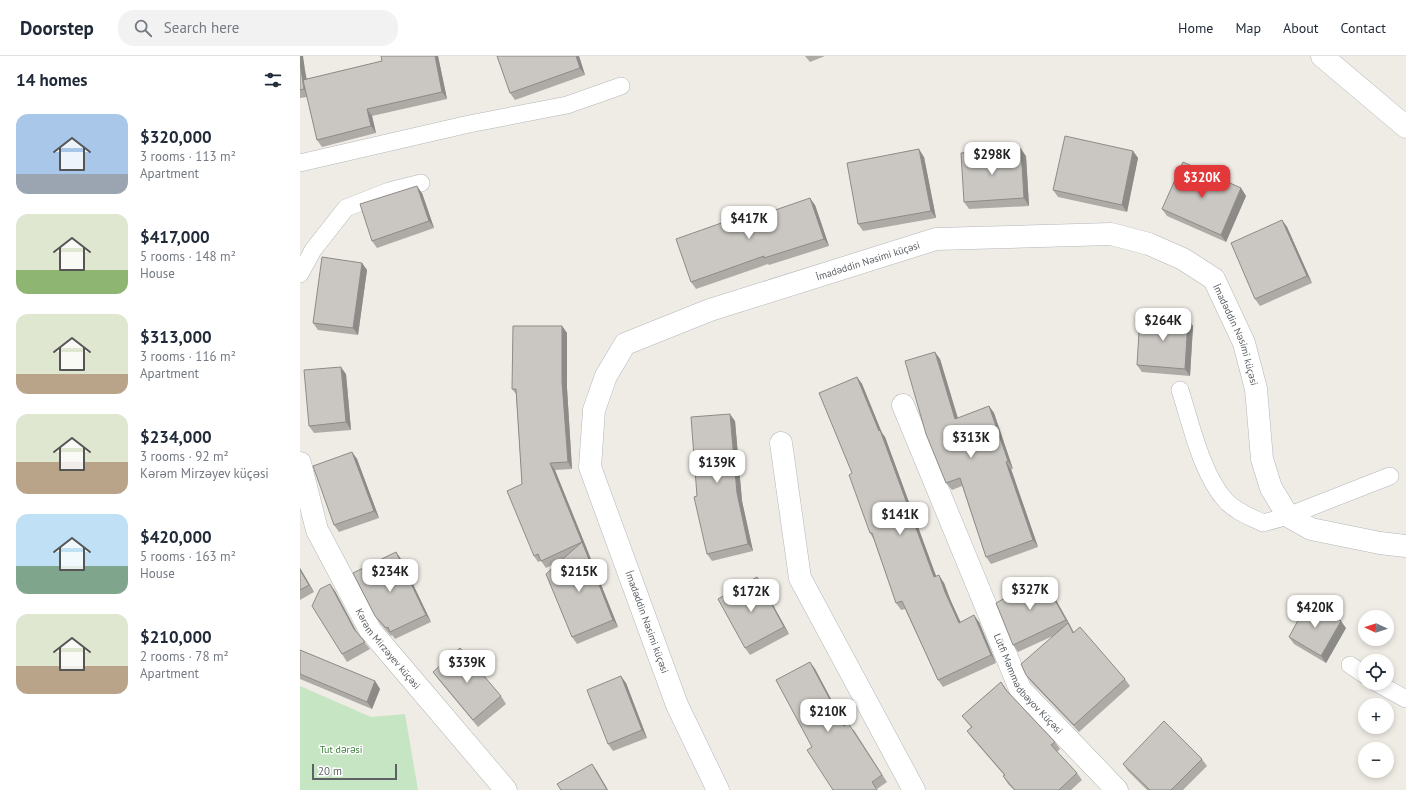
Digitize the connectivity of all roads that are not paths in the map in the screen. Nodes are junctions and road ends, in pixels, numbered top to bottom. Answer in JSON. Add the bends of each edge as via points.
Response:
{"nodes":[{"id":1,"x":1322,"y":56,"type":"edge"},
{"id":2,"x":621,"y":86,"type":"dead end"},
{"id":3,"x":1406,"y":127,"type":"edge"},
{"id":4,"x":300,"y":163,"type":"edge"},
{"id":5,"x":421,"y":183,"type":"dead end"},
{"id":6,"x":300,"y":274,"type":"edge"},
{"id":7,"x":1180,"y":390,"type":"dead end"},
{"id":8,"x":903,"y":405,"type":"dead end"},
{"id":9,"x":781,"y":443,"type":"dead end"},
{"id":10,"x":300,"y":462,"type":"edge"},
{"id":11,"x":1390,"y":476,"type":"dead end"},
{"id":12,"x":1288,"y":516,"type":"junction"},
{"id":13,"x":1406,"y":546,"type":"edge"},
{"id":14,"x":1350,"y":665,"type":"dead end"},
{"id":15,"x":1358,"y":670,"type":"edge"},
{"id":16,"x":1390,"y":690,"type":"edge"},
{"id":17,"x":1406,"y":699,"type":"edge"},
{"id":18,"x":506,"y":790,"type":"edge"},
{"id":19,"x":718,"y":790,"type":"edge"},
{"id":20,"x":914,"y":790,"type":"edge"},
{"id":21,"x":1117,"y":790,"type":"edge"}],
"edges":[{"from":1,"to":3,"type":"street"},
{"from":2,"to":4,"type":"lane","via":[[567,105],[469,124]]},
{"from":5,"to":6,"type":"lane","via":[[389,191],[346,208],[313,250]]},
{"from":7,"to":12,"type":"lane","via":[[1210,477],[1226,501],[1263,523]]},
{"from":8,"to":21,"type":"street","name":"Lütfi Məmmədbəyov Küçəsi","via":[[1020,689]]},
{"from":9,"to":20,"type":"street","via":[[800,578]]},
{"from":10,"to":18,"type":"street","name":"Kərəm Mirzəyev küçəsi","via":[[317,530],[370,630]]},
{"from":11,"to":12,"type":"lane"},
{"from":12,"to":13,"type":"street","name":"İmadəddin Nəsimi küçəsi","via":[[1311,529]]},
{"from":12,"to":19,"type":"street","name":"İmadəddin Nəsimi küçəsi","via":[[1271,488],[1262,459],[1256,389],[1244,343],[1214,279],[1183,259],[1149,244],[1111,234],[936,239],[710,310],[625,344],[606,376],[594,410],[590,466],[677,705]]},
{"from":14,"to":15,"type":"lane"},
{"from":16,"to":17,"type":"lane"}]}
